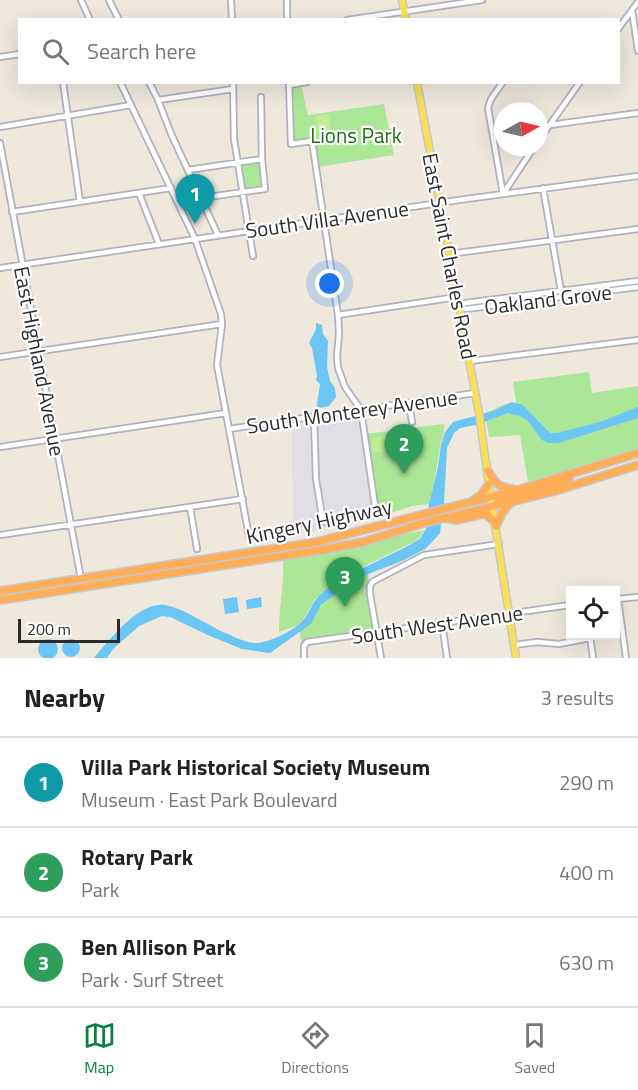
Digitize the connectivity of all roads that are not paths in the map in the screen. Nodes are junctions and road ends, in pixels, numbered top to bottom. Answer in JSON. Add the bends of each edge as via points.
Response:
{"nodes":[{"id":1,"x":81,"y":0,"type":"edge"},
{"id":2,"x":109,"y":0,"type":"edge"},
{"id":3,"x":231,"y":0,"type":"edge"},
{"id":4,"x":287,"y":0,"type":"edge"},
{"id":5,"x":402,"y":0,"type":"edge"},
{"id":6,"x":482,"y":0,"type":"edge"},
{"id":7,"x":638,"y":2,"type":"edge"},
{"id":8,"x":632,"y":10,"type":"junction"},
{"id":9,"x":404,"y":11,"type":"junction"},
{"id":10,"x":89,"y":18,"type":"edge"},
{"id":11,"x":118,"y":18,"type":"edge"},
{"id":12,"x":232,"y":18,"type":"edge"},
{"id":13,"x":287,"y":18,"type":"edge"},
{"id":14,"x":360,"y":18,"type":"edge"},
{"id":15,"x":406,"y":18,"type":"edge"},
{"id":16,"x":620,"y":26,"type":"edge"},
{"id":17,"x":638,"y":51,"type":"edge"},
{"id":18,"x":18,"y":54,"type":"edge"},
{"id":19,"x":0,"y":57,"type":"edge"},
{"id":20,"x":63,"y":84,"type":"edge"},
{"id":21,"x":121,"y":84,"type":"edge"},
{"id":22,"x":150,"y":84,"type":"edge"},
{"id":23,"x":289,"y":84,"type":"edge"},
{"id":24,"x":417,"y":84,"type":"edge"},
{"id":25,"x":501,"y":84,"type":"edge"},
{"id":26,"x":579,"y":84,"type":"edge"},
{"id":27,"x":233,"y":86,"type":"edge"},
{"id":28,"x":261,"y":97,"type":"dead end"},
{"id":29,"x":158,"y":100,"type":"junction"},
{"id":30,"x":131,"y":105,"type":"junction"},
{"id":31,"x":638,"y":113,"type":"edge"},
{"id":32,"x":68,"y":115,"type":"junction"},
{"id":33,"x":550,"y":125,"type":"junction"},
{"id":34,"x":0,"y":127,"type":"edge"},
{"id":35,"x":548,"y":128,"type":"edge"},
{"id":36,"x":0,"y":143,"type":"edge"},
{"id":37,"x":528,"y":156,"type":"edge"},
{"id":38,"x":262,"y":159,"type":"junction"},
{"id":39,"x":237,"y":162,"type":"junction"},
{"id":40,"x":2,"y":163,"type":"edge"},
{"id":41,"x":188,"y":170,"type":"junction"},
{"id":42,"x":638,"y":176,"type":"edge"},
{"id":43,"x":171,"y":188,"type":"junction"},
{"id":44,"x":543,"y":188,"type":"junction"},
{"id":45,"x":242,"y":192,"type":"junction"},
{"id":46,"x":139,"y":193,"type":"junction"},
{"id":47,"x":503,"y":194,"type":"junction"},
{"id":48,"x":201,"y":198,"type":"junction"},
{"id":49,"x":81,"y":202,"type":"junction"},
{"id":50,"x":440,"y":203,"type":"junction"},
{"id":51,"x":12,"y":212,"type":"junction"},
{"id":52,"x":324,"y":220,"type":"junction"},
{"id":53,"x":638,"y":229,"type":"edge"},
{"id":54,"x":248,"y":231,"type":"junction"},
{"id":55,"x":218,"y":236,"type":"junction"},
{"id":56,"x":195,"y":239,"type":"junction"},
{"id":57,"x":551,"y":240,"type":"junction"},
{"id":58,"x":159,"y":244,"type":"junction"},
{"id":59,"x":449,"y":254,"type":"junction"},
{"id":60,"x":253,"y":256,"type":"dead end"},
{"id":61,"x":22,"y":264,"type":"junction"},
{"id":62,"x":0,"y":268,"type":"edge"},
{"id":63,"x":638,"y":281,"type":"edge"},
{"id":64,"x":638,"y":287,"type":"edge"},
{"id":65,"x":561,"y":291,"type":"junction"},
{"id":66,"x":458,"y":297,"type":"junction"},
{"id":67,"x":459,"y":307,"type":"junction"},
{"id":68,"x":338,"y":315,"type":"junction"},
{"id":69,"x":222,"y":324,"type":"junction"},
{"id":70,"x":638,"y":340,"type":"edge"},
{"id":71,"x":39,"y":351,"type":"junction"},
{"id":72,"x":0,"y":357,"type":"edge"},
{"id":73,"x":470,"y":362,"type":"junction"},
{"id":74,"x":476,"y":393,"type":"junction"},
{"id":75,"x":409,"y":403,"type":"junction"},
{"id":76,"x":361,"y":410,"type":"junction"},
{"id":77,"x":226,"y":413,"type":"junction"},
{"id":78,"x":314,"y":417,"type":"junction"},
{"id":79,"x":412,"y":423,"type":"dead end"},
{"id":80,"x":230,"y":429,"type":"junction"},
{"id":81,"x":55,"y":439,"type":"junction"},
{"id":82,"x":0,"y":447,"type":"edge"},
{"id":83,"x":638,"y":453,"type":"edge"},
{"id":84,"x":638,"y":465,"type":"edge"},
{"id":85,"x":585,"y":470,"type":"junction"},
{"id":86,"x":488,"y":471,"type":"junction"},
{"id":87,"x":489,"y":484,"type":"junction"},
{"id":88,"x":519,"y":490,"type":"junction"},
{"id":89,"x":491,"y":497,"type":"junction"},
{"id":90,"x":243,"y":499,"type":"junction"},
{"id":91,"x":469,"y":503,"type":"junction"},
{"id":92,"x":510,"y":503,"type":"junction"},
{"id":93,"x":375,"y":506,"type":"dead end"},
{"id":94,"x":492,"y":506,"type":"junction"},
{"id":95,"x":190,"y":507,"type":"junction"},
{"id":96,"x":445,"y":518,"type":"junction"},
{"id":97,"x":323,"y":522,"type":"dead end"},
{"id":98,"x":496,"y":524,"type":"junction"},
{"id":99,"x":71,"y":525,"type":"junction"},
{"id":100,"x":0,"y":535,"type":"edge"},
{"id":101,"x":249,"y":536,"type":"dead end"},
{"id":102,"x":499,"y":544,"type":"junction"},
{"id":103,"x":197,"y":549,"type":"dead end"},
{"id":104,"x":81,"y":579,"type":"junction"},
{"id":105,"x":0,"y":591,"type":"edge"},
{"id":106,"x":638,"y":597,"type":"edge"},
{"id":107,"x":620,"y":599,"type":"edge"},
{"id":108,"x":0,"y":600,"type":"edge"},
{"id":109,"x":566,"y":606,"type":"edge"},
{"id":110,"x":510,"y":613,"type":"junction"},
{"id":111,"x":620,"y":619,"type":"edge"},
{"id":112,"x":442,"y":623,"type":"junction"},
{"id":113,"x":376,"y":633,"type":"junction"},
{"id":114,"x":576,"y":640,"type":"edge"},
{"id":115,"x":590,"y":640,"type":"edge"},
{"id":116,"x":514,"y":645,"type":"junction"},
{"id":117,"x":304,"y":658,"type":"edge"},
{"id":118,"x":381,"y":658,"type":"edge"},
{"id":119,"x":447,"y":658,"type":"edge"},
{"id":120,"x":516,"y":658,"type":"edge"},
{"id":121,"x":593,"y":658,"type":"edge"},
{"id":122,"x":626,"y":658,"type":"edge"}],
"edges":[{"from":1,"to":10,"type":"street"},
{"from":2,"to":11,"type":"street"},
{"from":3,"to":12,"type":"street"},
{"from":4,"to":13,"type":"street"},
{"from":5,"to":9,"type":"main road"},
{"from":6,"to":9,"type":"street"},
{"from":7,"to":8,"type":"street"},
{"from":8,"to":16,"type":"street"},
{"from":8,"to":17,"type":"street"},
{"from":9,"to":14,"type":"street"},
{"from":9,"to":15,"type":"main road"},
{"from":18,"to":19,"type":"street"},
{"from":20,"to":32,"type":"street"},
{"from":21,"to":30,"type":"street"},
{"from":22,"to":29,"type":"street"},
{"from":23,"to":52,"type":"street","via":[[291,144],[312,141]]},
{"from":24,"to":50,"type":"main road","name":"East Saint Charles Road"},
{"from":25,"to":47,"type":"street","via":[[488,108]]},
{"from":26,"to":33,"type":"street"},
{"from":27,"to":29,"type":"street"},
{"from":27,"to":39,"type":"street"},
{"from":28,"to":38,"type":"street"},
{"from":29,"to":41,"type":"street"},
{"from":30,"to":32,"type":"street"},
{"from":30,"to":43,"type":"street"},
{"from":31,"to":33,"type":"street"},
{"from":32,"to":34,"type":"street"},
{"from":32,"to":49,"type":"street"},
{"from":33,"to":35,"type":"street"},
{"from":36,"to":40,"type":"street","name":"East Highland Avenue"},
{"from":37,"to":47,"type":"street"},
{"from":38,"to":39,"type":"street"},
{"from":38,"to":45,"type":"street","via":[[265,189]]},
{"from":39,"to":41,"type":"street"},
{"from":39,"to":45,"type":"street"},
{"from":40,"to":51,"type":"street","name":"East Highland Avenue"},
{"from":41,"to":48,"type":"street"},
{"from":42,"to":44,"type":"street","name":"South Villa Avenue"},
{"from":43,"to":46,"type":"street"},
{"from":43,"to":56,"type":"street"},
{"from":44,"to":47,"type":"street","name":"South Villa Avenue"},
{"from":44,"to":57,"type":"street"},
{"from":45,"to":48,"type":"street"},
{"from":45,"to":54,"type":"street"},
{"from":46,"to":49,"type":"street"},
{"from":46,"to":58,"type":"street"},
{"from":47,"to":50,"type":"street","name":"South Villa Avenue"},
{"from":48,"to":55,"type":"street"},
{"from":49,"to":51,"type":"street"},
{"from":50,"to":52,"type":"street","name":"South Villa Avenue"},
{"from":50,"to":59,"type":"main road","name":"East Saint Charles Road"},
{"from":51,"to":61,"type":"street","name":"East Highland Avenue"},
{"from":52,"to":54,"type":"street","name":"South Villa Avenue"},
{"from":52,"to":68,"type":"street"},
{"from":53,"to":57,"type":"street"},
{"from":54,"to":55,"type":"street","name":"South Villa Avenue"},
{"from":54,"to":60,"type":"street"},
{"from":55,"to":56,"type":"street","name":"South Villa Avenue"},
{"from":56,"to":58,"type":"street","name":"South Villa Avenue"},
{"from":56,"to":69,"type":"street"},
{"from":57,"to":59,"type":"street"},
{"from":57,"to":65,"type":"street"},
{"from":58,"to":61,"type":"street","name":"South Villa Avenue"},
{"from":59,"to":66,"type":"main road","name":"East Saint Charles Road"},
{"from":61,"to":62,"type":"street","name":"South Villa Avenue"},
{"from":61,"to":71,"type":"street","name":"East Highland Avenue"},
{"from":63,"to":65,"type":"street","name":"Oakland Grove"},
{"from":64,"to":67,"type":"street","name":"Oakland Grove"},
{"from":65,"to":67,"type":"street","name":"Oakland Grove","via":[[465,303]]},
{"from":66,"to":67,"type":"main road","name":"East Saint Charles Road"},
{"from":66,"to":68,"type":"street"},
{"from":67,"to":73,"type":"main road","name":"East Saint Charles Road"},
{"from":68,"to":76,"type":"street","via":[[338,368]]},
{"from":69,"to":71,"type":"street"},
{"from":69,"to":77,"type":"street","via":[[217,365]]},
{"from":70,"to":73,"type":"street"},
{"from":71,"to":72,"type":"street"},
{"from":71,"to":81,"type":"street","name":"East Highland Avenue"},
{"from":73,"to":74,"type":"main road","name":"East Saint Charles Road"},
{"from":74,"to":75,"type":"street","name":"South Monterey Avenue"},
{"from":74,"to":86,"type":"main road","name":"East Saint Charles Road"},
{"from":75,"to":76,"type":"street","name":"South Monterey Avenue"},
{"from":75,"to":79,"type":"street"},
{"from":76,"to":78,"type":"street","name":"South Monterey Avenue"},
{"from":76,"to":93,"type":"street"},
{"from":77,"to":80,"type":"street"},
{"from":77,"to":81,"type":"street","name":"South Monterey Avenue"},
{"from":78,"to":80,"type":"street","name":"South Monterey Avenue"},
{"from":78,"to":97,"type":"street","via":[[316,479]]},
{"from":80,"to":90,"type":"street"},
{"from":81,"to":82,"type":"street","name":"South Monterey Avenue"},
{"from":81,"to":99,"type":"street","name":"East Highland Avenue"},
{"from":83,"to":85,"type":"highway","name":"Kingery Highway"},
{"from":84,"to":92,"type":"highway","name":"Kingery Highway"},
{"from":85,"to":88,"type":"highway","name":"Kingery Highway"},
{"from":85,"to":94,"type":"highway"},
{"from":86,"to":87,"type":"main road","name":"East Saint Charles Road"},
{"from":86,"to":88,"type":"highway","via":[[501,487]]},
{"from":87,"to":89,"type":"main road","name":"East Saint Charles Road"},
{"from":87,"to":91,"type":"highway"},
{"from":88,"to":89,"type":"highway","name":"Kingery Highway"},
{"from":89,"to":91,"type":"highway","name":"Kingery Highway"},
{"from":89,"to":94,"type":"main road","name":"East Saint Charles Road"},
{"from":90,"to":95,"type":"street"},
{"from":90,"to":101,"type":"street"},
{"from":91,"to":104,"type":"highway","name":"Kingery Highway","via":[[317,542]]},
{"from":92,"to":94,"type":"highway","name":"Kingery Highway"},
{"from":92,"to":98,"type":"highway"},
{"from":94,"to":96,"type":"highway","name":"Kingery Highway"},
{"from":94,"to":98,"type":"main road","name":"East Saint Charles Road"},
{"from":95,"to":99,"type":"street"},
{"from":95,"to":103,"type":"street"},
{"from":96,"to":98,"type":"highway","via":[[457,520],[483,514]]},
{"from":96,"to":108,"type":"highway","name":"Kingery Highway","via":[[322,550]]},
{"from":98,"to":102,"type":"main road","name":"East Saint Charles Road"},
{"from":99,"to":100,"type":"street"},
{"from":99,"to":104,"type":"street","name":"East Highland Avenue"},
{"from":102,"to":110,"type":"main road","name":"East Saint Charles Road"},
{"from":102,"to":113,"type":"street","via":[[424,555],[372,582]]},
{"from":104,"to":105,"type":"highway","name":"Kingery Highway"},
{"from":106,"to":107,"type":"street"},
{"from":109,"to":110,"type":"street","name":"South West Avenue"},
{"from":110,"to":112,"type":"street","name":"South West Avenue"},
{"from":110,"to":116,"type":"main road","name":"East Saint Charles Road"},
{"from":111,"to":122,"type":"street"},
{"from":112,"to":113,"type":"street","name":"South West Avenue"},
{"from":112,"to":119,"type":"street"},
{"from":113,"to":117,"type":"street","name":"South West Avenue","via":[[305,643]]},
{"from":113,"to":118,"type":"street"},
{"from":114,"to":116,"type":"street"},
{"from":115,"to":121,"type":"street"},
{"from":116,"to":120,"type":"main road","name":"East Saint Charles Road"}]}
